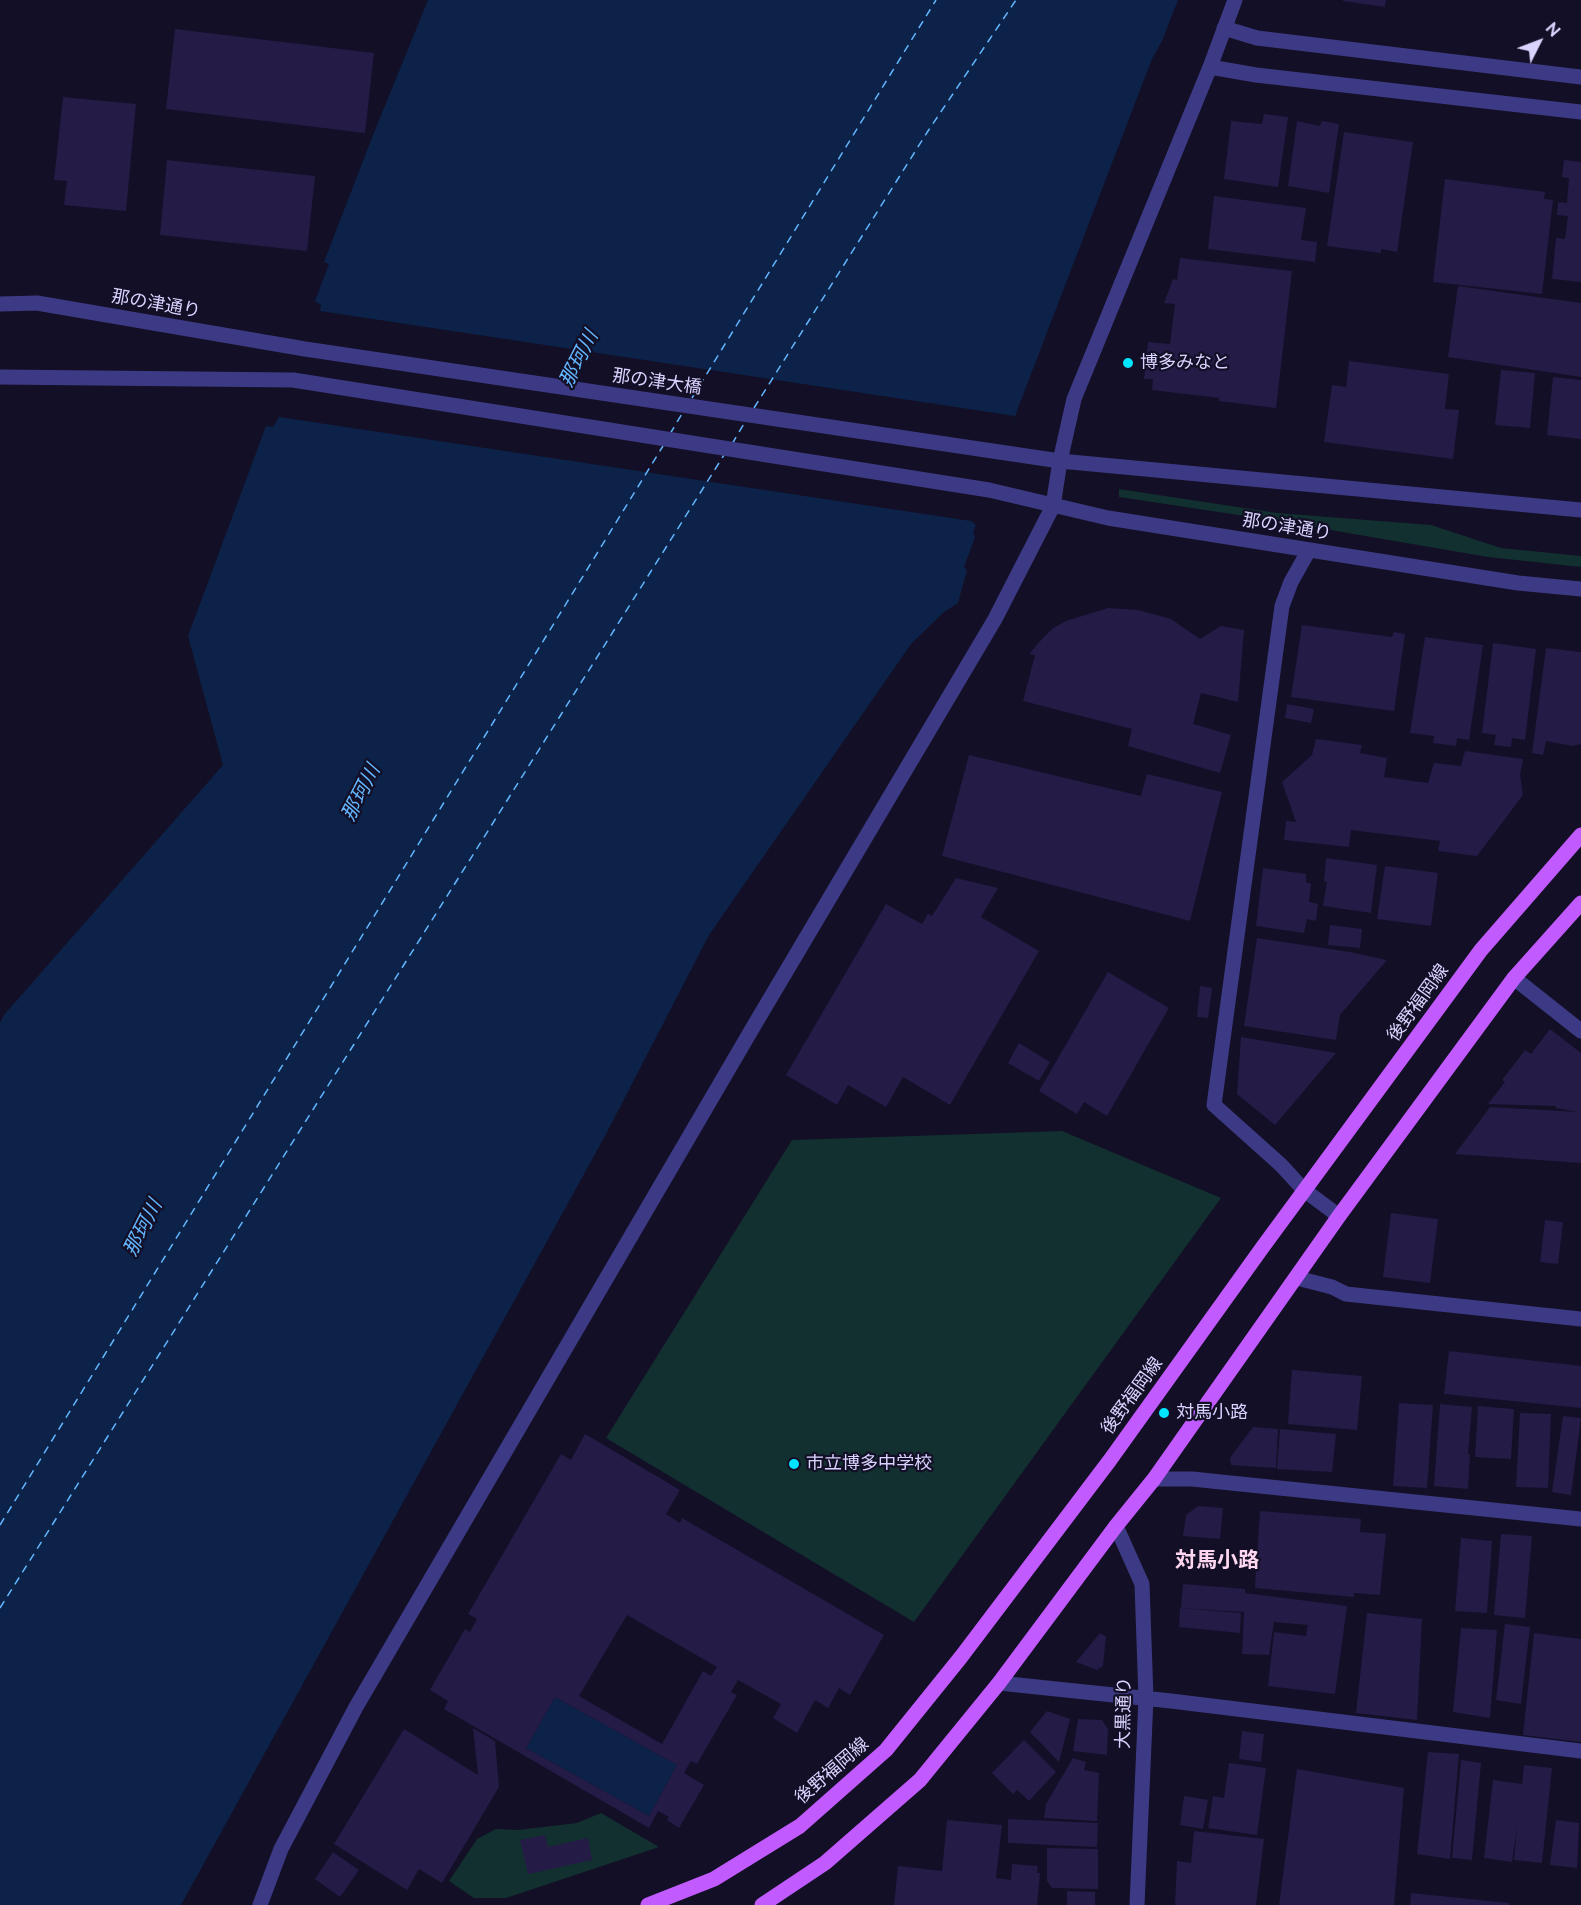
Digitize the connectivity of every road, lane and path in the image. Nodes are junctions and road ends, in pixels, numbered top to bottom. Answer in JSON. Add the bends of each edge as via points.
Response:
{"nodes":[{"id":1,"x":1235,"y":0,"type":"edge"},
{"id":2,"x":1224,"y":28,"type":"junction"},
{"id":3,"x":1210,"y":67,"type":"junction"},
{"id":4,"x":1581,"y":77,"type":"edge"},
{"id":5,"x":1581,"y":112,"type":"edge"},
{"id":6,"x":0,"y":304,"type":"edge"},
{"id":7,"x":305,"y":349,"type":"joint"},
{"id":8,"x":0,"y":378,"type":"edge"},
{"id":9,"x":1060,"y":461,"type":"junction"},
{"id":10,"x":1053,"y":506,"type":"junction"},
{"id":11,"x":1581,"y":510,"type":"edge"},
{"id":12,"x":1309,"y":550,"type":"junction"},
{"id":13,"x":1581,"y":590,"type":"edge"},
{"id":14,"x":1581,"y":835,"type":"edge"},
{"id":15,"x":1581,"y":903,"type":"edge"},
{"id":16,"x":1514,"y":978,"type":"junction"},
{"id":17,"x":1581,"y":1030,"type":"edge"},
{"id":18,"x":1304,"y":1190,"type":"junction"},
{"id":19,"x":1339,"y":1216,"type":"junction"},
{"id":20,"x":1297,"y":1278,"type":"junction"},
{"id":21,"x":1581,"y":1319,"type":"edge"},
{"id":22,"x":1154,"y":1479,"type":"junction"},
{"id":23,"x":1581,"y":1519,"type":"edge"},
{"id":24,"x":1116,"y":1526,"type":"junction"},
{"id":25,"x":999,"y":1683,"type":"junction"},
{"id":26,"x":1146,"y":1698,"type":"junction"},
{"id":27,"x":1581,"y":1751,"type":"edge"},
{"id":28,"x":260,"y":1905,"type":"edge"},
{"id":29,"x":648,"y":1905,"type":"edge"},
{"id":30,"x":762,"y":1905,"type":"edge"},
{"id":31,"x":1137,"y":1905,"type":"edge"}],
"edges":[{"from":1,"to":2,"type":"street"},
{"from":2,"to":3,"type":"street"},
{"from":2,"to":4,"type":"street","via":[[1257,38]]},
{"from":3,"to":5,"type":"street"},
{"from":3,"to":9,"type":"street","via":[[1074,399]]},
{"from":6,"to":7,"type":"street","name":"那の津通り","via":[[37,303]]},
{"from":7,"to":9,"type":"street","name":"那の津大橋"},
{"from":8,"to":10,"type":"street","name":"那の津通り","via":[[293,380],[989,490]]},
{"from":9,"to":10,"type":"street"},
{"from":9,"to":11,"type":"street"},
{"from":10,"to":12,"type":"street","name":"那の津通り"},
{"from":10,"to":28,"type":"street","via":[[995,619],[356,1707],[281,1849]]},
{"from":12,"to":13,"type":"street","name":"那の津通り"},
{"from":12,"to":18,"type":"street","via":[[1282,606],[1214,1105]]},
{"from":14,"to":18,"type":"main road","name":"後野福岡線","via":[[1481,950]]},
{"from":15,"to":16,"type":"main road"},
{"from":16,"to":17,"type":"street"},
{"from":16,"to":19,"type":"main road"},
{"from":18,"to":19,"type":"street"},
{"from":18,"to":29,"type":"main road","name":"後野福岡線","via":[[1086,1492],[886,1750],[800,1826],[714,1879]]},
{"from":19,"to":20,"type":"main road"},
{"from":20,"to":21,"type":"street","via":[[1346,1294]]},
{"from":20,"to":22,"type":"main road"},
{"from":22,"to":23,"type":"street","via":[[1192,1479]]},
{"from":22,"to":24,"type":"main road"},
{"from":24,"to":25,"type":"main road"},
{"from":24,"to":26,"type":"street","name":"大黒通り","via":[[1142,1584]]},
{"from":25,"to":26,"type":"street"},
{"from":25,"to":30,"type":"main road","via":[[920,1780],[825,1863]]},
{"from":26,"to":27,"type":"street"},
{"from":26,"to":31,"type":"street","name":"大黒通り"}]}
